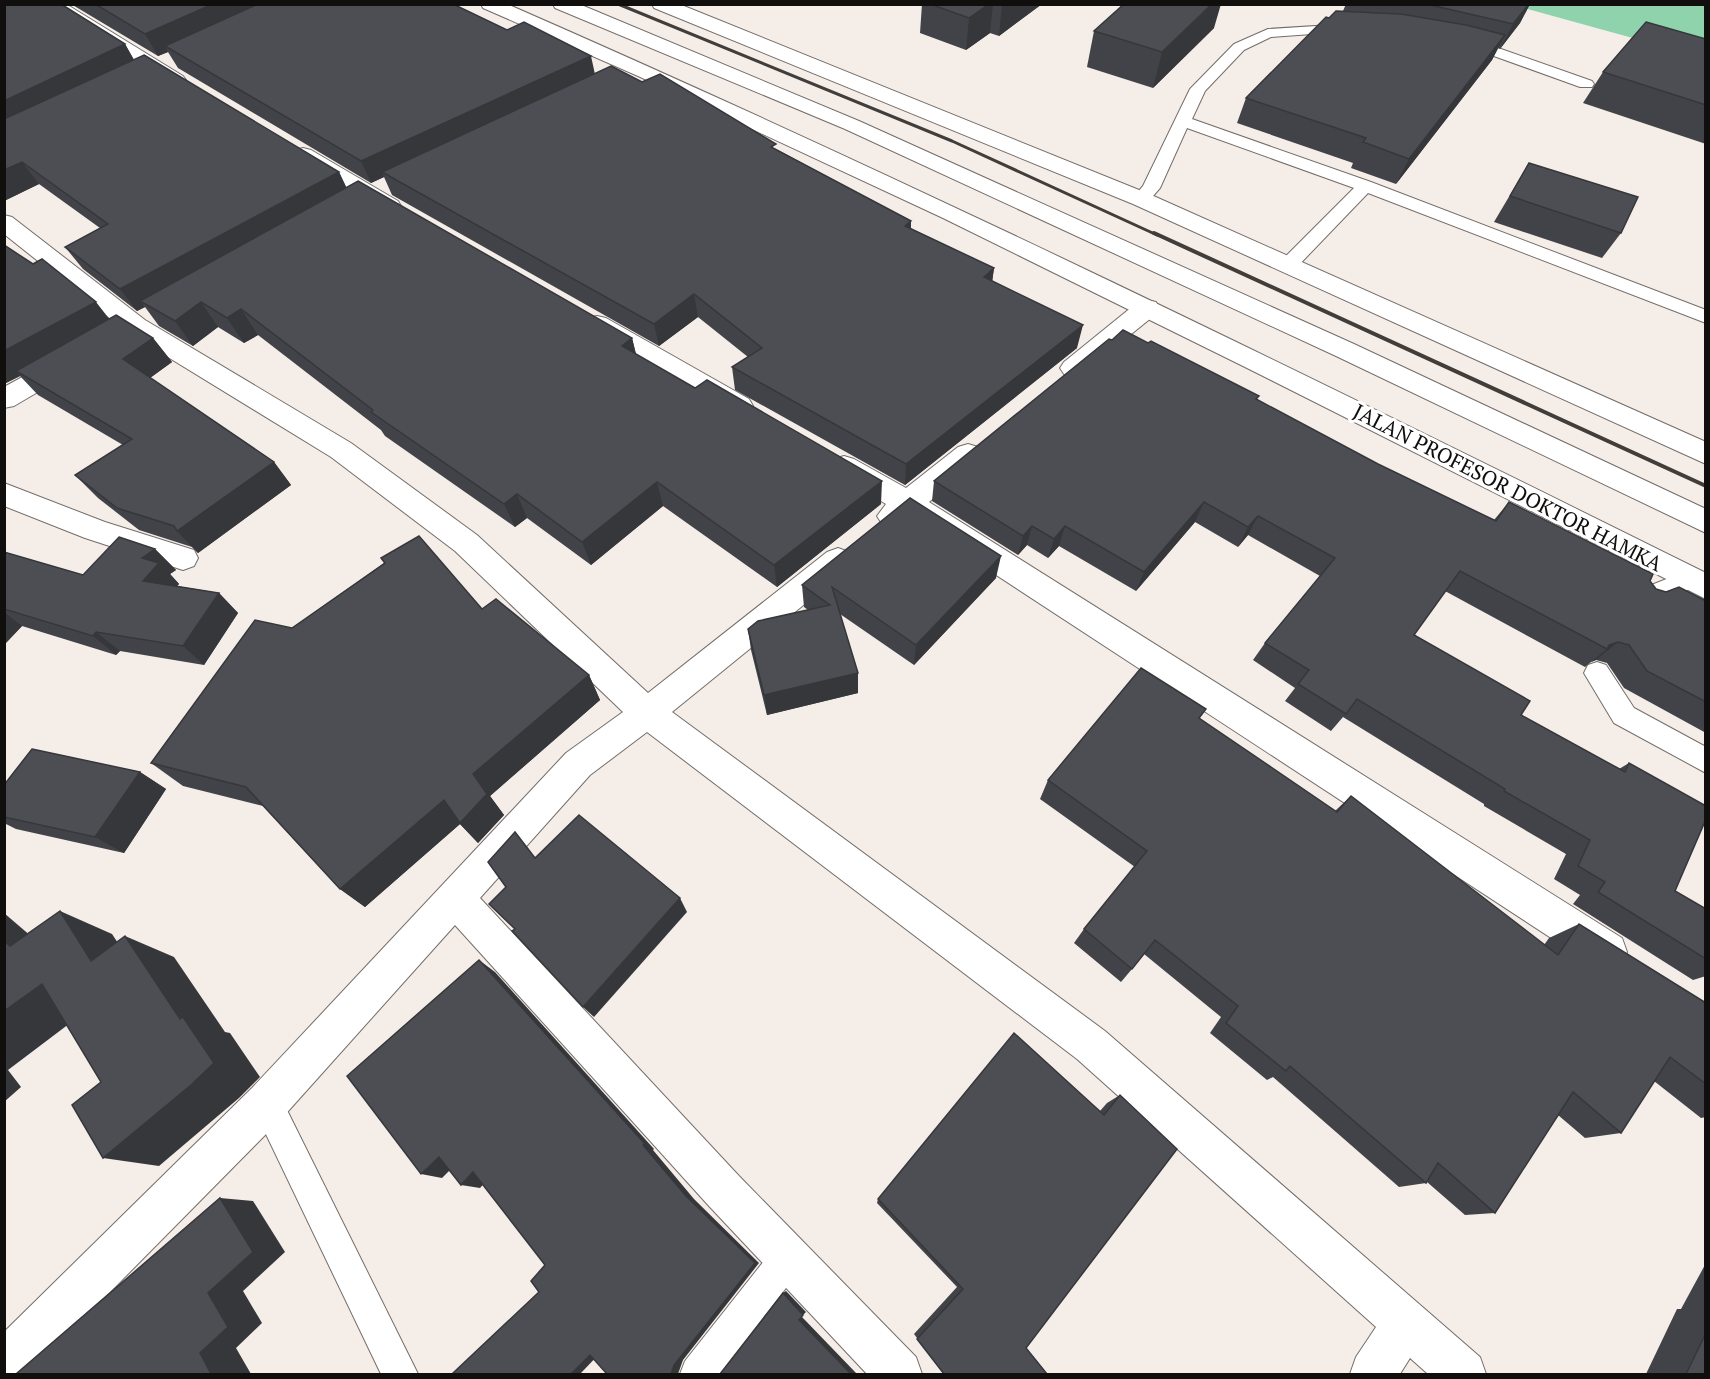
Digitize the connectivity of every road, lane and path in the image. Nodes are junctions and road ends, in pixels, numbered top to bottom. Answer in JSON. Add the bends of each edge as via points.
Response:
{"nodes":[{"id":1,"x":52,"y":4,"type":"edge"},
{"id":2,"x":490,"y":4,"type":"edge"},
{"id":3,"x":562,"y":4,"type":"edge"},
{"id":4,"x":661,"y":4,"type":"edge"},
{"id":5,"x":1365,"y":28,"type":"edge"},
{"id":6,"x":1449,"y":41,"type":"edge"},
{"id":7,"x":639,"y":68,"type":"junction"},
{"id":8,"x":606,"y":83,"type":"edge"},
{"id":9,"x":1586,"y":84,"type":"dead end"},
{"id":10,"x":197,"y":93,"type":"edge"},
{"id":11,"x":1182,"y":121,"type":"junction"},
{"id":12,"x":279,"y":141,"type":"edge"},
{"id":13,"x":1365,"y":186,"type":"junction"},
{"id":14,"x":1141,"y":199,"type":"junction"},
{"id":15,"x":412,"y":219,"type":"edge"},
{"id":16,"x":4,"y":222,"type":"edge"},
{"id":17,"x":1288,"y":265,"type":"junction"},
{"id":18,"x":1147,"y":308,"type":"junction"},
{"id":19,"x":577,"y":313,"type":"edge"},
{"id":20,"x":1706,"y":317,"type":"edge"},
{"id":21,"x":1345,"y":350,"type":"junction"},
{"id":22,"x":85,"y":354,"type":"edge"},
{"id":23,"x":1055,"y":383,"type":"edge"},
{"id":24,"x":1311,"y":387,"type":"junction"},
{"id":25,"x":4,"y":399,"type":"edge"},
{"id":26,"x":764,"y":420,"type":"edge"},
{"id":27,"x":991,"y":435,"type":"edge"},
{"id":28,"x":1706,"y":454,"type":"edge"},
{"id":29,"x":825,"y":455,"type":"edge"},
{"id":30,"x":4,"y":494,"type":"edge"},
{"id":31,"x":908,"y":503,"type":"junction"},
{"id":32,"x":1706,"y":522,"type":"edge"},
{"id":33,"x":183,"y":558,"type":"dead end"},
{"id":34,"x":1697,"y":583,"type":"edge"},
{"id":35,"x":1642,"y":599,"type":"edge"},
{"id":36,"x":1597,"y":673,"type":"dead end"},
{"id":37,"x":647,"y":713,"type":"junction"},
{"id":38,"x":1706,"y":761,"type":"edge"},
{"id":39,"x":455,"y":898,"type":"junction"},
{"id":40,"x":1628,"y":965,"type":"edge"},
{"id":41,"x":267,"y":1103,"type":"junction"},
{"id":42,"x":787,"y":1259,"type":"junction"},
{"id":43,"x":1406,"y":1323,"type":"junction"},
{"id":44,"x":4,"y":1366,"type":"edge"},
{"id":45,"x":400,"y":1374,"type":"edge"},
{"id":46,"x":698,"y":1374,"type":"edge"},
{"id":47,"x":899,"y":1374,"type":"edge"},
{"id":48,"x":1373,"y":1374,"type":"edge"},
{"id":49,"x":1463,"y":1374,"type":"edge"}],
"edges":[{"from":1,"to":10,"type":"main road"},
{"from":2,"to":7,"type":"main road","name":"JALAN PROFESOR DOKTOR HAMKA"},
{"from":3,"to":21,"type":"main road","via":[[852,125]]},
{"from":4,"to":14,"type":"main road"},
{"from":5,"to":11,"type":"lane","via":[[1268,33],[1239,47],[1198,89]]},
{"from":6,"to":9,"type":"lane","via":[[1496,52]]},
{"from":7,"to":8,"type":"main road"},
{"from":7,"to":18,"type":"main road","name":"JALAN PROFESOR DOKTOR HAMKA"},
{"from":11,"to":13,"type":"lane"},
{"from":11,"to":14,"type":"lane","via":[[1151,188]]},
{"from":12,"to":15,"type":"main road"},
{"from":13,"to":17,"type":"lane"},
{"from":13,"to":20,"type":"lane"},
{"from":14,"to":17,"type":"main road"},
{"from":16,"to":37,"type":"main road","via":[[136,326],[341,450],[466,543]]},
{"from":17,"to":28,"type":"main road"},
{"from":18,"to":23,"type":"main road"},
{"from":18,"to":24,"type":"main road","name":"JALAN PROFESOR DOKTOR HAMKA"},
{"from":19,"to":26,"type":"main road"},
{"from":21,"to":24,"type":"main road"},
{"from":21,"to":32,"type":"main road"},
{"from":22,"to":25,"type":"main road"},
{"from":24,"to":34,"type":"main road","name":"JALAN PROFESOR DOKTOR HAMKA"},
{"from":27,"to":31,"type":"main road"},
{"from":29,"to":31,"type":"main road"},
{"from":30,"to":33,"type":"main road","via":[[95,530]]},
{"from":31,"to":37,"type":"main road"},
{"from":31,"to":40,"type":"main road"},
{"from":34,"to":35,"type":"lane"},
{"from":36,"to":38,"type":"lane","via":[[1623,716]]},
{"from":37,"to":39,"type":"main road","via":[[578,764]]},
{"from":37,"to":43,"type":"main road","via":[[1091,1045]]},
{"from":39,"to":41,"type":"main road"},
{"from":39,"to":42,"type":"main road"},
{"from":41,"to":44,"type":"main road"},
{"from":41,"to":45,"type":"lane"},
{"from":42,"to":46,"type":"lane"},
{"from":42,"to":47,"type":"main road"},
{"from":43,"to":48,"type":"main road"},
{"from":43,"to":49,"type":"main road"}]}
